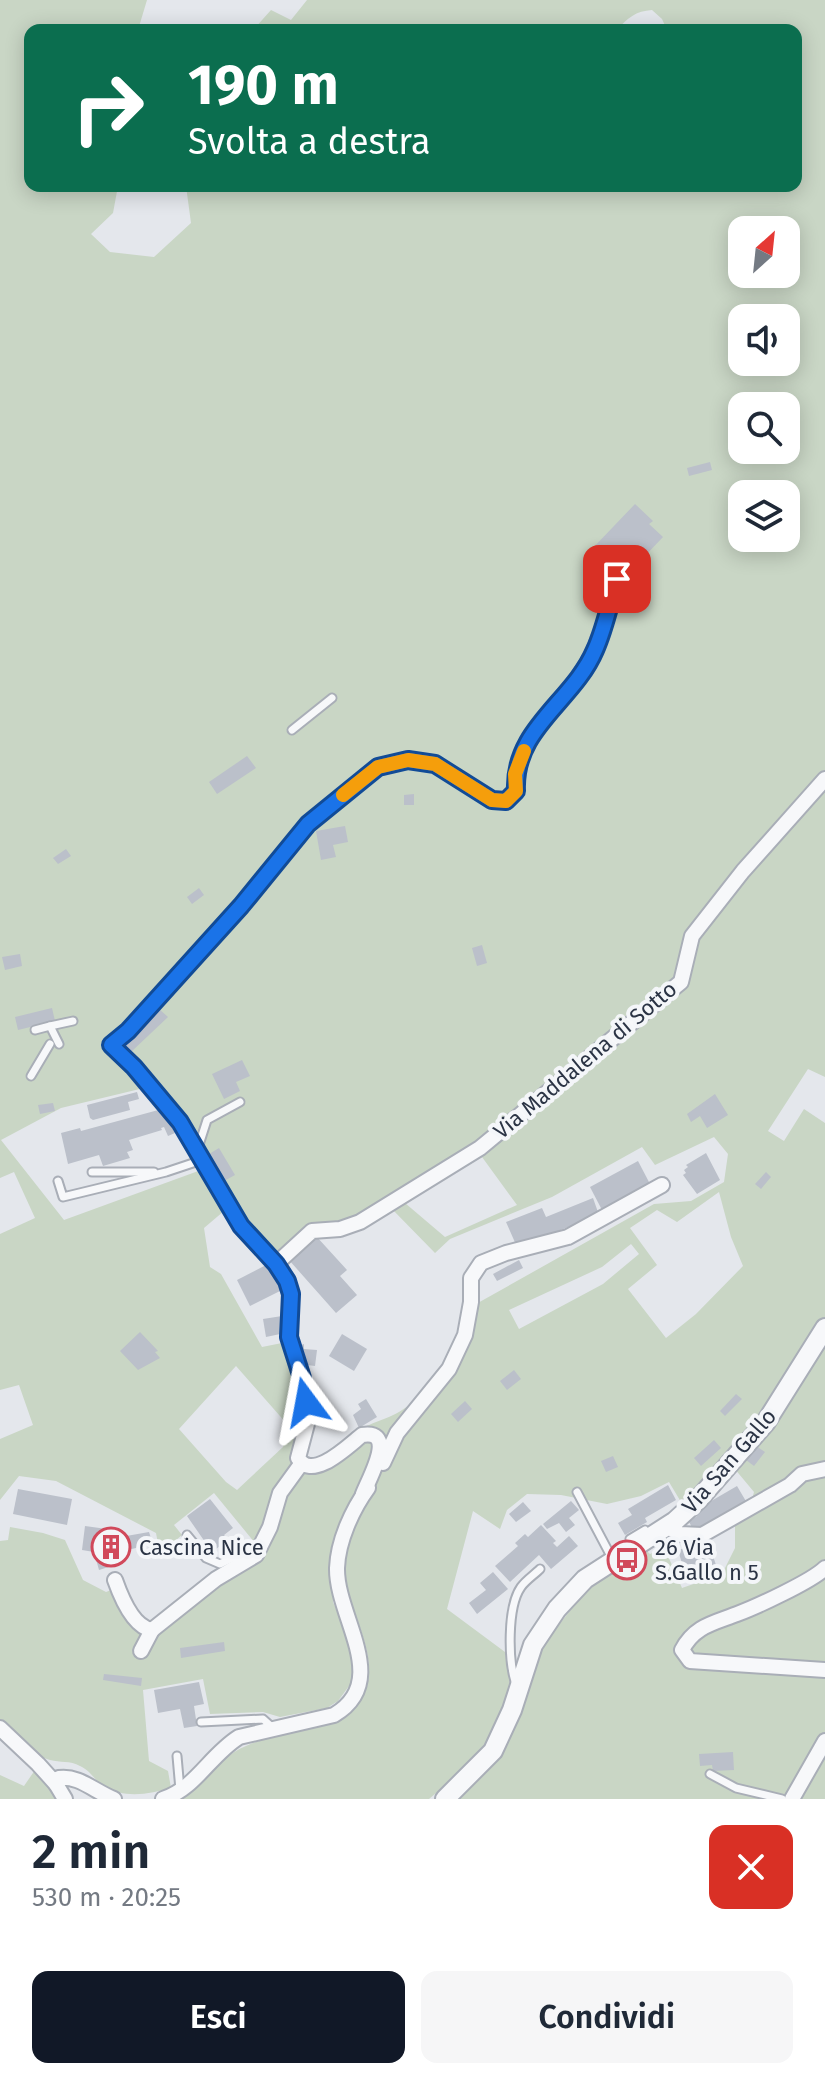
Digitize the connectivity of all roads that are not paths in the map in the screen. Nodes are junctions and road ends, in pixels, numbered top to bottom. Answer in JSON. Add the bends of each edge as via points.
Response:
{"nodes":[{"id":1,"x":617,"y":579,"type":"dead end"},
{"id":2,"x":599,"y":637,"type":"joint"},
{"id":3,"x":332,"y":698,"type":"dead end"},
{"id":4,"x":292,"y":730,"type":"dead end"},
{"id":5,"x":825,"y":779,"type":"edge"},
{"id":6,"x":73,"y":1021,"type":"dead end"},
{"id":7,"x":50,"y":1026,"type":"junction"},
{"id":8,"x":35,"y":1030,"type":"dead end"},
{"id":9,"x":31,"y":1076,"type":"dead end"},
{"id":10,"x":240,"y":1102,"type":"dead end"},
{"id":11,"x":200,"y":1155,"type":"junction"},
{"id":12,"x":92,"y":1172,"type":"dead end"},
{"id":13,"x":166,"y":1172,"type":"junction"},
{"id":14,"x":58,"y":1181,"type":"dead end"},
{"id":15,"x":662,"y":1185,"type":"dead end"},
{"id":16,"x":276,"y":1264,"type":"junction"},
{"id":17,"x":825,"y":1328,"type":"edge"},
{"id":18,"x":402,"y":1427,"type":"junction"},
{"id":19,"x":370,"y":1434,"type":"junction"},
{"id":20,"x":301,"y":1464,"type":"junction"},
{"id":21,"x":825,"y":1469,"type":"edge"},
{"id":22,"x":577,"y":1492,"type":"dead end"},
{"id":23,"x":363,"y":1494,"type":"junction"},
{"id":24,"x":674,"y":1521,"type":"junction"},
{"id":25,"x":187,"y":1535,"type":"dead end"},
{"id":26,"x":630,"y":1539,"type":"dead end"},
{"id":27,"x":248,"y":1559,"type":"junction"},
{"id":28,"x":613,"y":1560,"type":"junction"},
{"id":29,"x":825,"y":1568,"type":"edge"},
{"id":30,"x":540,"y":1569,"type":"dead end"},
{"id":31,"x":115,"y":1580,"type":"dead end"},
{"id":32,"x":152,"y":1630,"type":"junction"},
{"id":33,"x":141,"y":1651,"type":"dead end"},
{"id":34,"x":825,"y":1670,"type":"edge"},
{"id":35,"x":518,"y":1690,"type":"junction"},
{"id":36,"x":201,"y":1722,"type":"dead end"},
{"id":37,"x":0,"y":1728,"type":"edge"},
{"id":38,"x":273,"y":1728,"type":"junction"},
{"id":39,"x":825,"y":1741,"type":"edge"},
{"id":40,"x":177,"y":1756,"type":"dead end"},
{"id":41,"x":710,"y":1774,"type":"dead end"},
{"id":42,"x":56,"y":1784,"type":"junction"},
{"id":43,"x":180,"y":1792,"type":"junction"},
{"id":44,"x":65,"y":1799,"type":"edge"},
{"id":45,"x":114,"y":1799,"type":"edge"},
{"id":46,"x":163,"y":1799,"type":"edge"},
{"id":47,"x":445,"y":1799,"type":"edge"},
{"id":48,"x":782,"y":1799,"type":"edge"},
{"id":49,"x":792,"y":1799,"type":"edge"}],
"edges":[{"from":1,"to":2,"type":"lane"},
{"from":2,"to":11,"type":"street","via":[[577,680],[536,727],[515,774],[516,791],[506,801],[492,800],[435,764],[408,760],[378,767],[308,824],[241,906],[111,1045],[163,1100]]},
{"from":3,"to":4,"type":"lane"},
{"from":5,"to":16,"type":"street","name":"Via Maddalena di Sotto","via":[[692,936],[681,982],[480,1148],[360,1222],[312,1231]]},
{"from":6,"to":7,"type":"lane"},
{"from":7,"to":8,"type":"lane"},
{"from":7,"to":9,"type":"lane","via":[[54,1044]]},
{"from":10,"to":11,"type":"lane","via":[[207,1120]]},
{"from":11,"to":13,"type":"lane"},
{"from":11,"to":16,"type":"street","via":[[241,1226]]},
{"from":12,"to":13,"type":"lane"},
{"from":13,"to":14,"type":"lane","via":[[63,1197]]},
{"from":15,"to":18,"type":"street","via":[[568,1237],[481,1263],[471,1278],[465,1335],[449,1369]]},
{"from":16,"to":20,"type":"street","via":[[291,1294],[289,1337],[306,1402]]},
{"from":17,"to":24,"type":"street","name":"Via San Gallo","via":[[766,1422]]},
{"from":18,"to":19,"type":"street"},
{"from":18,"to":23,"type":"street"},
{"from":19,"to":20,"type":"street","via":[[320,1466]]},
{"from":19,"to":23,"type":"street","via":[[381,1444]]},
{"from":20,"to":27,"type":"street","via":[[280,1493],[256,1555]]},
{"from":21,"to":24,"type":"street","via":[[802,1474],[702,1535],[680,1534]]},
{"from":22,"to":28,"type":"lane"},
{"from":23,"to":38,"type":"street","via":[[340,1545],[337,1567],[339,1596],[360,1658],[360,1685],[346,1708],[334,1715]]},
{"from":24,"to":26,"type":"lane","via":[[653,1525]]},
{"from":24,"to":28,"type":"street","name":"Via San Gallo"},
{"from":25,"to":27,"type":"lane","via":[[206,1558],[220,1564],[236,1556]]},
{"from":27,"to":32,"type":"street"},
{"from":28,"to":35,"type":"street","name":"Via San Gallo","via":[[585,1579],[557,1609],[533,1645]]},
{"from":29,"to":34,"type":"street","via":[[739,1613],[705,1624],[682,1650],[690,1661]]},
{"from":30,"to":35,"type":"lane","via":[[519,1589],[512,1617]]},
{"from":31,"to":32,"type":"street","via":[[137,1622]]},
{"from":32,"to":33,"type":"street"},
{"from":35,"to":47,"type":"street","name":"Via San Gallo","via":[[493,1751]]},
{"from":36,"to":38,"type":"lane","via":[[263,1719]]},
{"from":37,"to":42,"type":"street"},
{"from":38,"to":43,"type":"street","via":[[226,1745]]},
{"from":39,"to":49,"type":"street"},
{"from":40,"to":43,"type":"lane"},
{"from":41,"to":48,"type":"lane","via":[[736,1788]]},
{"from":42,"to":44,"type":"street"},
{"from":42,"to":45,"type":"street","via":[[59,1778],[76,1779]]},
{"from":43,"to":46,"type":"street"}]}
